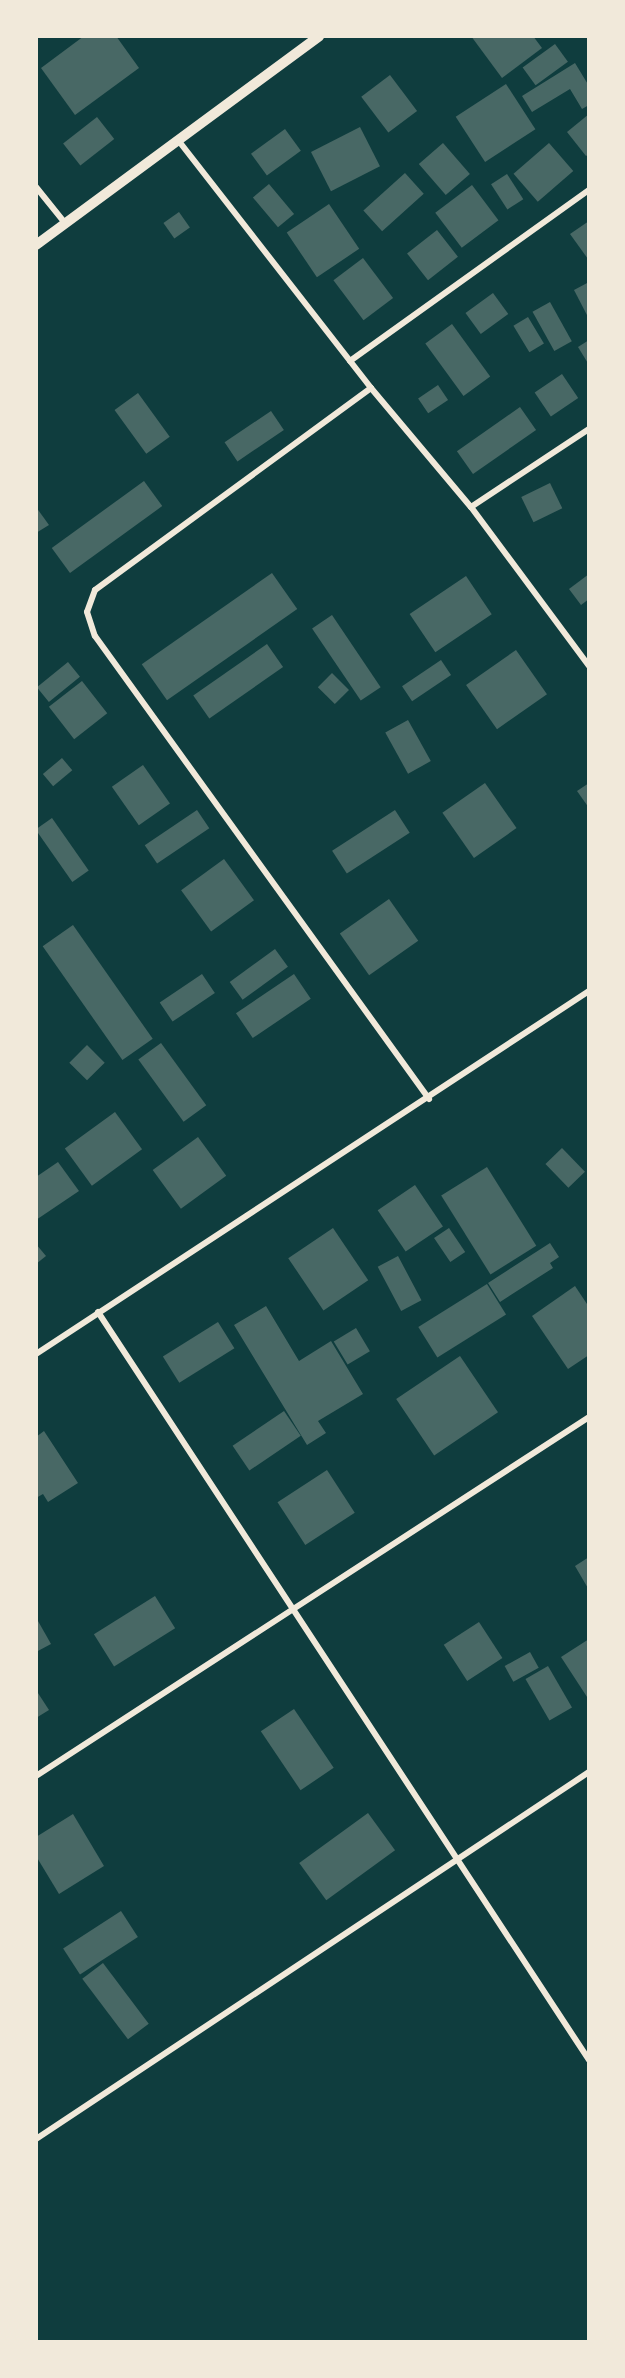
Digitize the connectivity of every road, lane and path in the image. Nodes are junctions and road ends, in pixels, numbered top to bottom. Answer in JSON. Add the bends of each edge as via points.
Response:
{"nodes":[{"id":1,"x":319,"y":36,"type":"edge"},
{"id":2,"x":178,"y":140,"type":"junction"},
{"id":3,"x":36,"y":187,"type":"edge"},
{"id":4,"x":589,"y":190,"type":"edge"},
{"id":5,"x":64,"y":222,"type":"junction"},
{"id":6,"x":36,"y":244,"type":"edge"},
{"id":7,"x":350,"y":361,"type":"junction"},
{"id":8,"x":371,"y":388,"type":"junction"},
{"id":9,"x":589,"y":429,"type":"edge"},
{"id":10,"x":471,"y":507,"type":"junction"},
{"id":11,"x":589,"y":666,"type":"edge"},
{"id":12,"x":589,"y":991,"type":"edge"},
{"id":13,"x":429,"y":1099,"type":"junction"},
{"id":14,"x":98,"y":1312,"type":"junction"},
{"id":15,"x":36,"y":1354,"type":"edge"},
{"id":16,"x":589,"y":1417,"type":"edge"},
{"id":17,"x":293,"y":1610,"type":"junction"},
{"id":18,"x":589,"y":1773,"type":"edge"},
{"id":19,"x":36,"y":1776,"type":"edge"},
{"id":20,"x":457,"y":1863,"type":"junction"},
{"id":21,"x":589,"y":2060,"type":"edge"},
{"id":22,"x":36,"y":2139,"type":"edge"}],
"edges":[{"from":1,"to":2,"type":"street"},
{"from":2,"to":5,"type":"street"},
{"from":2,"to":7,"type":"street"},
{"from":3,"to":5,"type":"street"},
{"from":4,"to":7,"type":"street"},
{"from":5,"to":6,"type":"street"},
{"from":7,"to":8,"type":"street"},
{"from":8,"to":10,"type":"street"},
{"from":8,"to":13,"type":"street","via":[[95,590],[87,612],[95,636]]},
{"from":9,"to":10,"type":"street"},
{"from":10,"to":11,"type":"street"},
{"from":12,"to":13,"type":"street"},
{"from":13,"to":14,"type":"street"},
{"from":14,"to":15,"type":"street"},
{"from":14,"to":17,"type":"street"},
{"from":16,"to":17,"type":"street"},
{"from":17,"to":19,"type":"street"},
{"from":17,"to":20,"type":"street"},
{"from":18,"to":20,"type":"street"},
{"from":20,"to":21,"type":"street"},
{"from":20,"to":22,"type":"street"}]}
